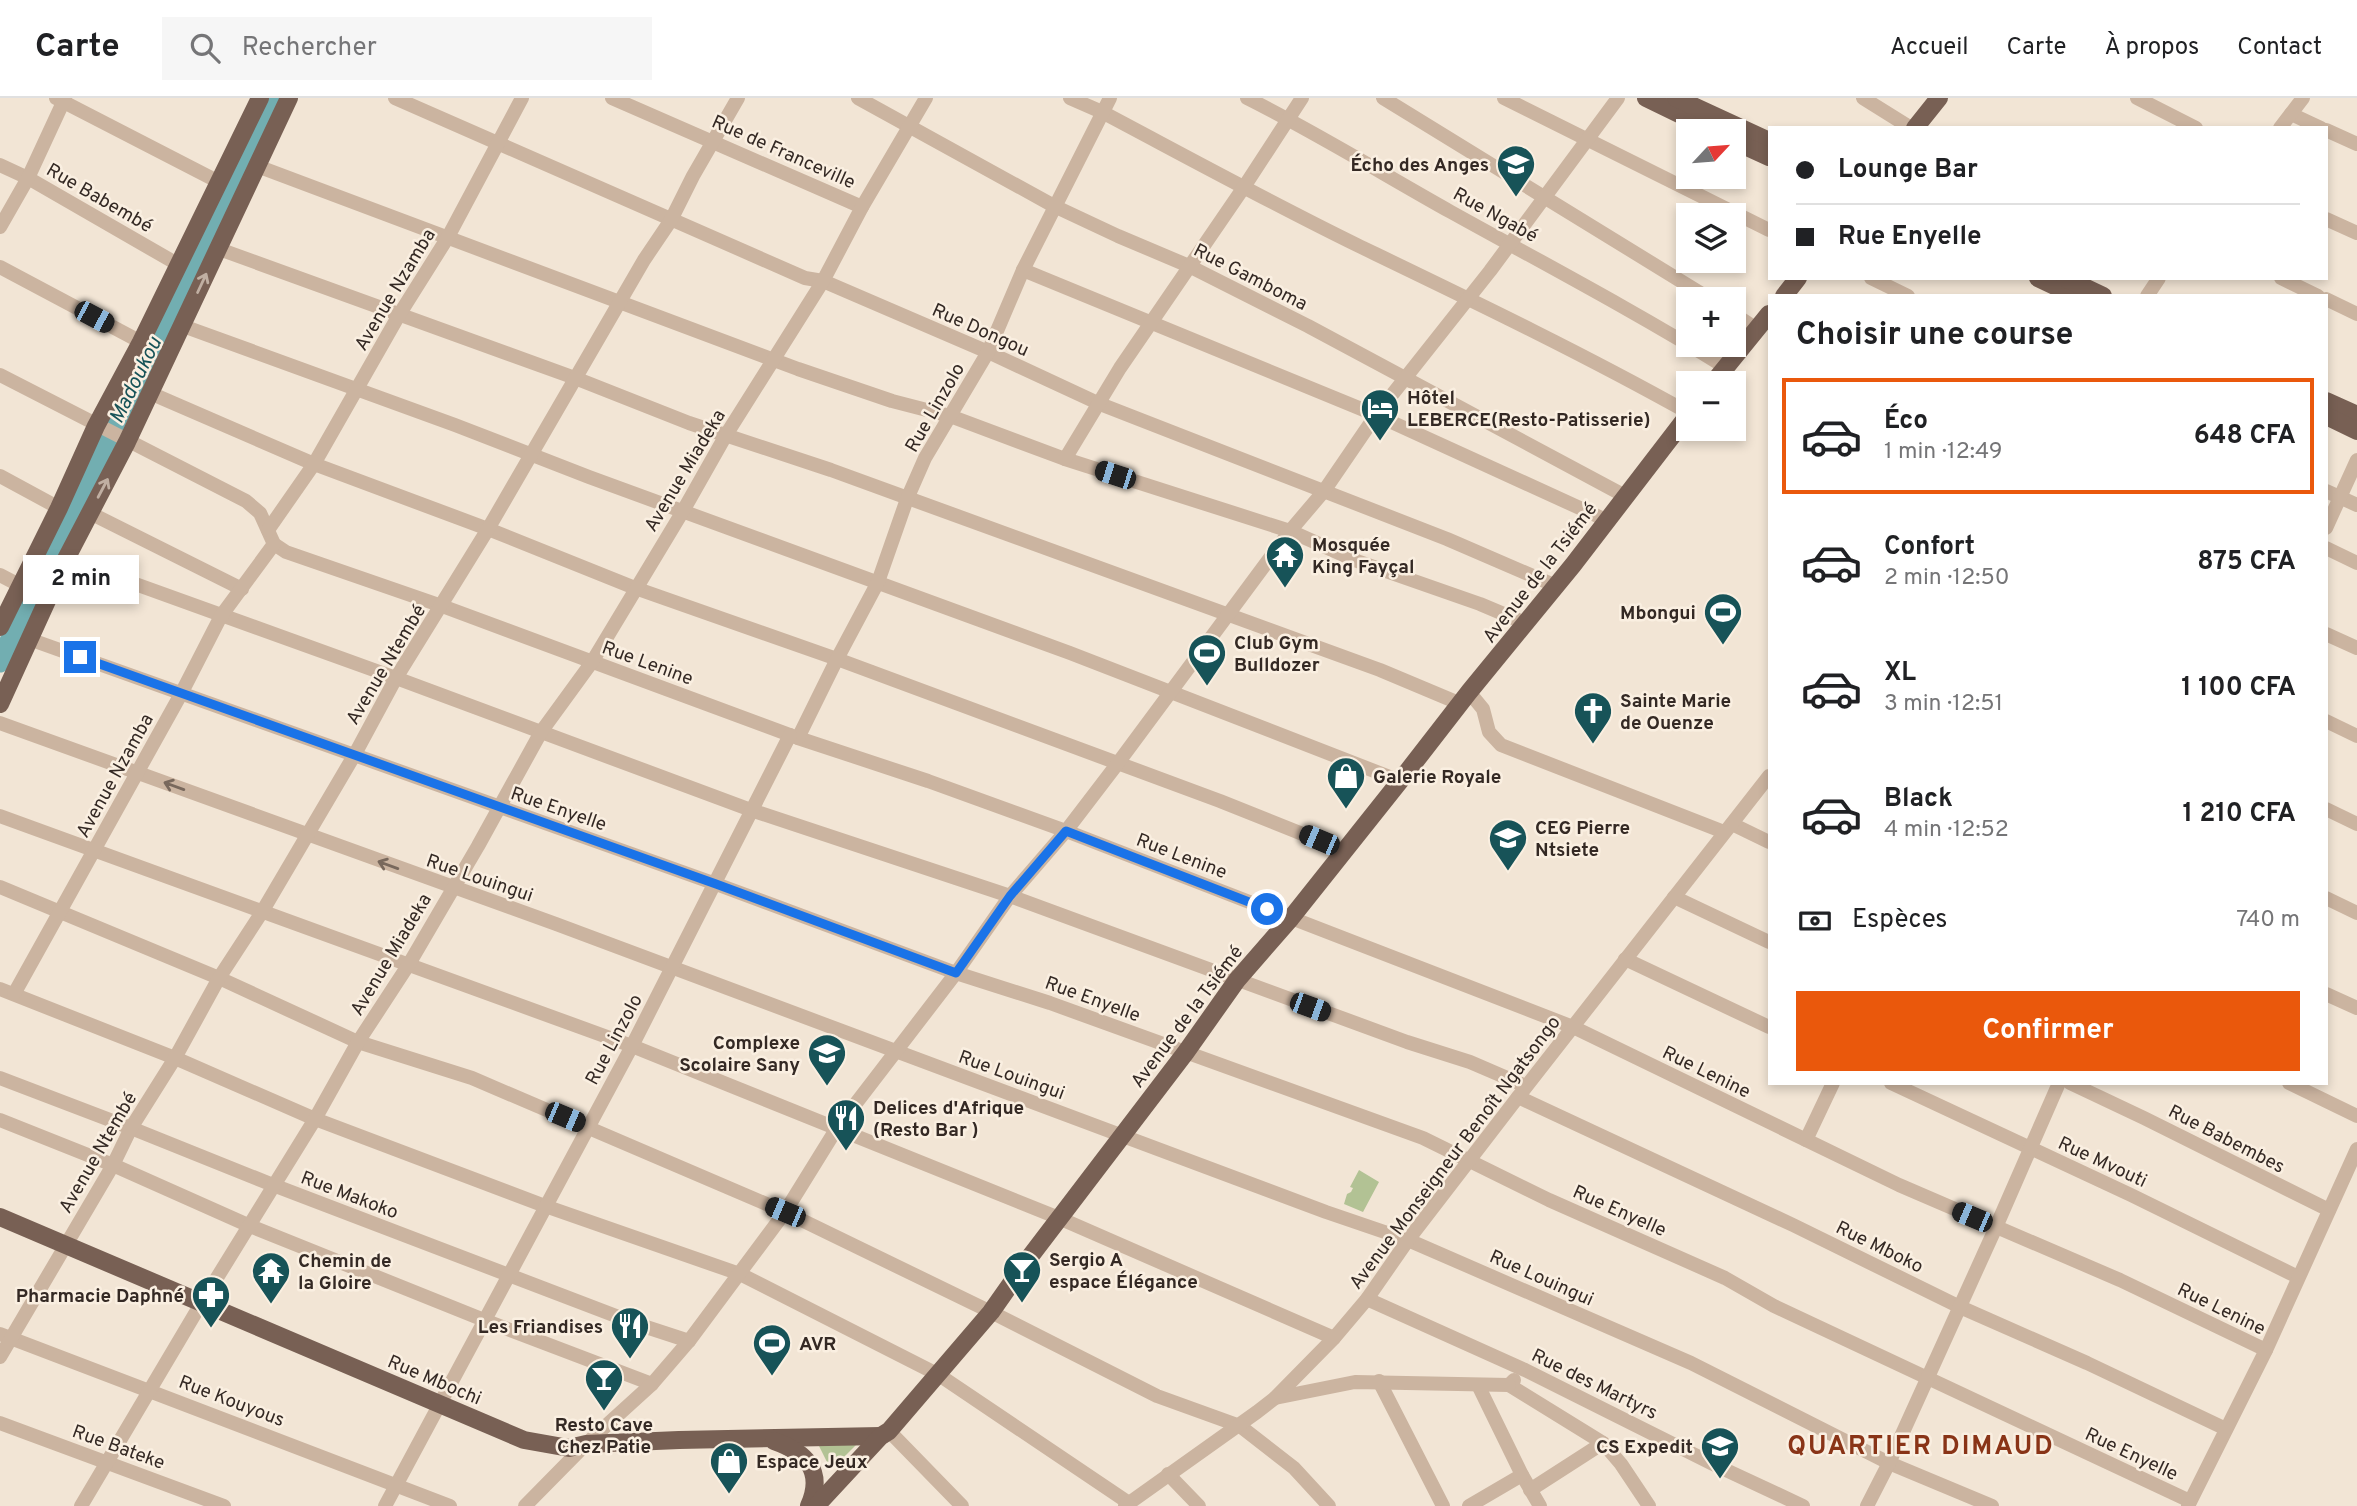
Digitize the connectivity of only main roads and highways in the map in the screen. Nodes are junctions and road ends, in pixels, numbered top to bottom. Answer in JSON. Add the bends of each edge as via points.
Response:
{"nodes":[{"id":1,"x":289,"y":98,"type":"edge"},
{"id":2,"x":1646,"y":98,"type":"edge"},
{"id":3,"x":1676,"y":98,"type":"edge"},
{"id":4,"x":1939,"y":98,"type":"edge"},
{"id":5,"x":256,"y":100,"type":"edge"},
{"id":6,"x":1689,"y":119,"type":"edge"},
{"id":7,"x":1915,"y":126,"type":"edge"},
{"id":8,"x":1768,"y":141,"type":"edge"},
{"id":9,"x":1746,"y":146,"type":"edge"},
{"id":10,"x":1768,"y":157,"type":"edge"},
{"id":11,"x":1796,"y":280,"type":"edge"},
{"id":12,"x":2042,"y":280,"type":"edge"},
{"id":13,"x":2069,"y":280,"type":"edge"},
{"id":14,"x":1786,"y":294,"type":"edge"},
{"id":15,"x":2072,"y":294,"type":"edge"},
{"id":16,"x":2100,"y":294,"type":"edge"},
{"id":17,"x":1768,"y":315,"type":"edge"},
{"id":18,"x":1723,"y":371,"type":"edge"},
{"id":19,"x":2328,"y":402,"type":"edge"},
{"id":20,"x":2357,"y":415,"type":"edge"},
{"id":21,"x":2328,"y":417,"type":"edge"},
{"id":22,"x":1676,"y":431,"type":"edge"},
{"id":23,"x":2357,"y":431,"type":"edge"},
{"id":24,"x":0,"y":627,"type":"edge"},
{"id":25,"x":0,"y":704,"type":"edge"},
{"id":26,"x":0,"y":1217,"type":"edge"},
{"id":27,"x":885,"y":1433,"type":"junction"},
{"id":28,"x":764,"y":1437,"type":"junction"},
{"id":29,"x":809,"y":1506,"type":"edge"},
{"id":30,"x":816,"y":1506,"type":"edge"}],
"edges":[{"from":25,"to":1,"type":"main road","one_way":true},
{"from":2,"to":6,"type":"main road"},
{"from":3,"to":8,"type":"main road"},
{"from":4,"to":7,"type":"main road"},
{"from":5,"to":24,"type":"main road"},
{"from":9,"to":10,"type":"main road"},
{"from":11,"to":14,"type":"main road"},
{"from":12,"to":15,"type":"main road"},
{"from":13,"to":16,"type":"main road"},
{"from":17,"to":18,"type":"main road"},
{"from":19,"to":20,"type":"main road"},
{"from":21,"to":23,"type":"main road"},
{"from":22,"to":27,"type":"main road","name":"Avenue de la Tsiémé","via":[[1345,851],[1237,980],[991,1312]]},
{"from":26,"to":28,"type":"main road","name":"Rue Mbochi","via":[[524,1440],[569,1448]]},
{"from":27,"to":28,"type":"main road","name":"Rue Mbochi"},
{"from":27,"to":30,"type":"main road","name":"Avenue de la Tsiémé"},
{"from":28,"to":29,"type":"main road","via":[[806,1459],[815,1481]]}]}
